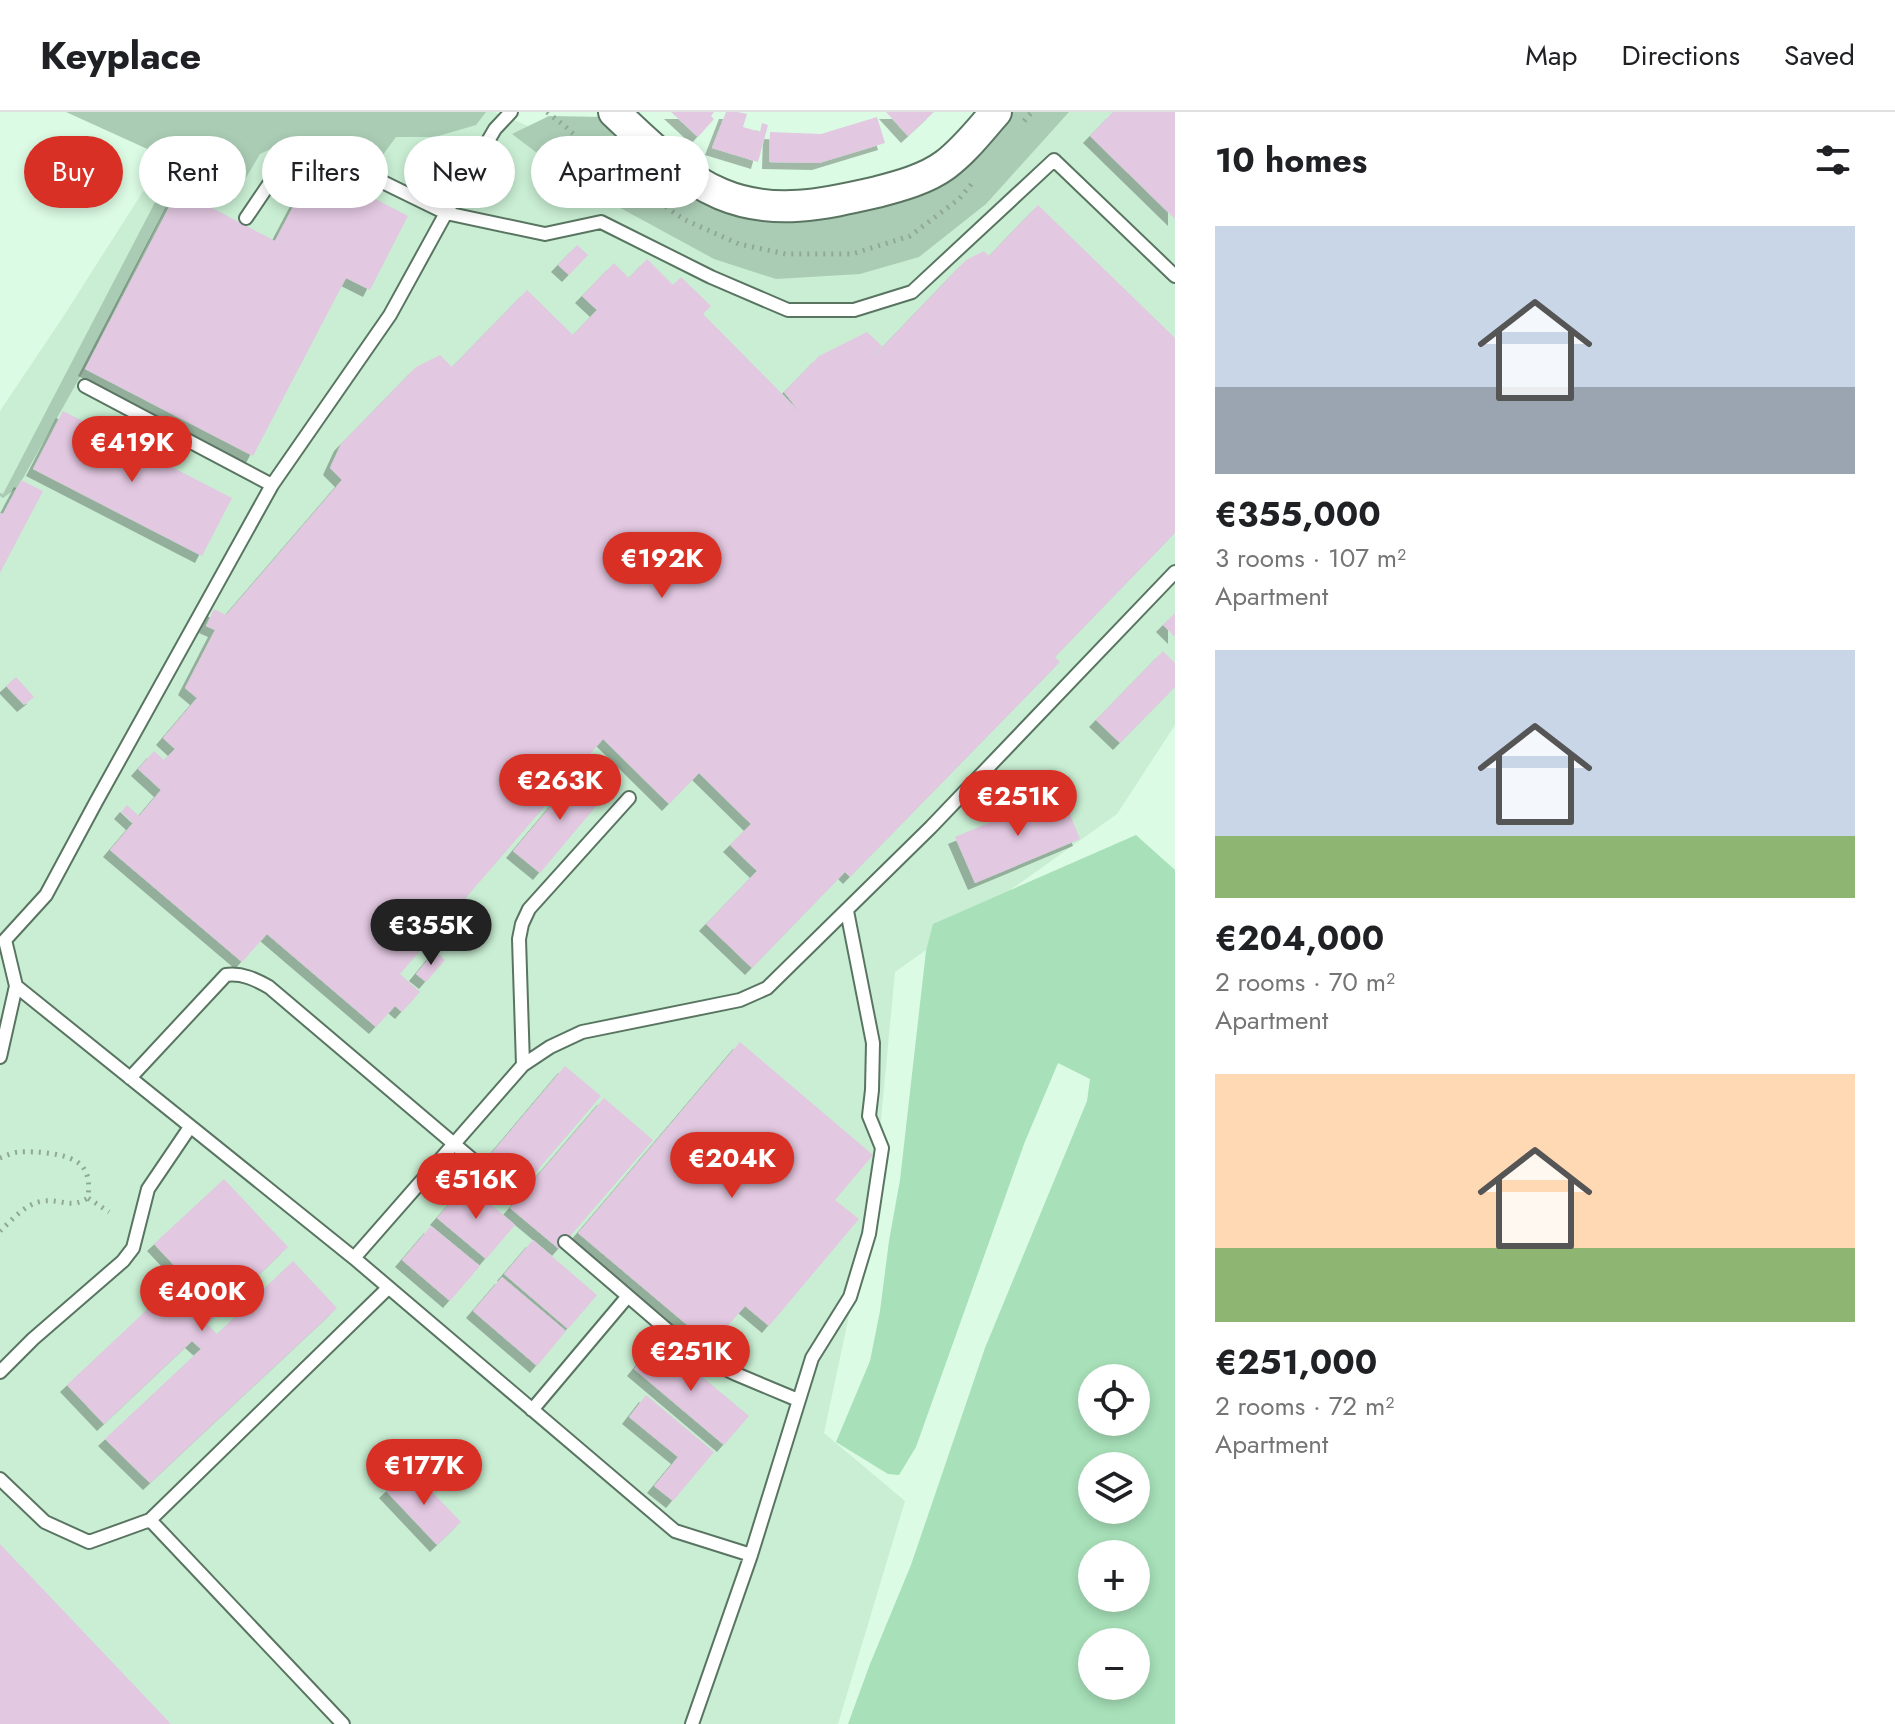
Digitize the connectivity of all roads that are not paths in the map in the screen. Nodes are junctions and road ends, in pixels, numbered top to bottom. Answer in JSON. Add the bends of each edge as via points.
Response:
{"nodes":[{"id":1,"x":511,"y":112,"type":"edge"},
{"id":2,"x":614,"y":112,"type":"edge"},
{"id":3,"x":996,"y":112,"type":"edge"},
{"id":4,"x":446,"y":213,"type":"junction"},
{"id":5,"x":246,"y":218,"type":"dead end"},
{"id":6,"x":1175,"y":276,"type":"edge"},
{"id":7,"x":85,"y":386,"type":"dead end"},
{"id":8,"x":272,"y":485,"type":"junction"},
{"id":9,"x":1175,"y":572,"type":"edge"},
{"id":10,"x":629,"y":798,"type":"dead end"},
{"id":11,"x":847,"y":911,"type":"junction"},
{"id":12,"x":2,"y":937,"type":"edge"},
{"id":13,"x":16,"y":986,"type":"junction"},
{"id":14,"x":0,"y":1057,"type":"edge"},
{"id":15,"x":523,"y":1065,"type":"junction"},
{"id":16,"x":130,"y":1078,"type":"junction"},
{"id":17,"x":190,"y":1127,"type":"junction"},
{"id":18,"x":454,"y":1144,"type":"junction"},
{"id":19,"x":506,"y":1188,"type":"dead end"},
{"id":20,"x":565,"y":1242,"type":"dead end"},
{"id":21,"x":354,"y":1258,"type":"junction"},
{"id":22,"x":388,"y":1288,"type":"junction"},
{"id":23,"x":628,"y":1296,"type":"junction"},
{"id":24,"x":2,"y":1364,"type":"edge"},
{"id":25,"x":798,"y":1400,"type":"junction"},
{"id":26,"x":532,"y":1410,"type":"junction"},
{"id":27,"x":0,"y":1479,"type":"edge"},
{"id":28,"x":150,"y":1520,"type":"junction"},
{"id":29,"x":751,"y":1555,"type":"junction"},
{"id":30,"x":343,"y":1724,"type":"edge"},
{"id":31,"x":692,"y":1724,"type":"edge"}],
"edges":[{"from":1,"to":4,"type":"lane","via":[[495,129]]},
{"from":2,"to":3,"type":"street","via":[[673,166],[721,194],[771,207],[800,207],[917,180],[943,167]]},
{"from":4,"to":5,"type":"lane","via":[[317,150],[288,156]]},
{"from":4,"to":6,"type":"lane","via":[[545,234],[601,222],[788,310],[854,310],[912,292],[1054,160]]},
{"from":4,"to":8,"type":"lane","via":[[390,315]]},
{"from":7,"to":8,"type":"lane"},
{"from":8,"to":12,"type":"lane","via":[[46,895]]},
{"from":9,"to":11,"type":"lane"},
{"from":10,"to":15,"type":"lane","via":[[529,909],[522,924]]},
{"from":11,"to":15,"type":"lane","via":[[767,988],[740,1000],[582,1032]]},
{"from":11,"to":25,"type":"lane","via":[[873,1043],[869,1116],[882,1148],[869,1234],[850,1297],[812,1358]]},
{"from":12,"to":13,"type":"lane"},
{"from":13,"to":14,"type":"lane"},
{"from":13,"to":16,"type":"lane"},
{"from":15,"to":18,"type":"lane"},
{"from":16,"to":17,"type":"lane"},
{"from":16,"to":18,"type":"lane","via":[[226,975],[251,977]]},
{"from":17,"to":21,"type":"lane"},
{"from":17,"to":24,"type":"lane","via":[[148,1189],[133,1248],[123,1261]]},
{"from":18,"to":19,"type":"lane"},
{"from":18,"to":21,"type":"lane"},
{"from":20,"to":23,"type":"lane"},
{"from":21,"to":22,"type":"lane"},
{"from":22,"to":26,"type":"lane"},
{"from":22,"to":28,"type":"lane"},
{"from":23,"to":25,"type":"lane","via":[[705,1359]]},
{"from":23,"to":26,"type":"lane"},
{"from":25,"to":29,"type":"lane"},
{"from":26,"to":29,"type":"lane","via":[[675,1531]]},
{"from":27,"to":28,"type":"lane","via":[[45,1522],[89,1542]]},
{"from":28,"to":30,"type":"lane"},
{"from":29,"to":31,"type":"lane"}]}
